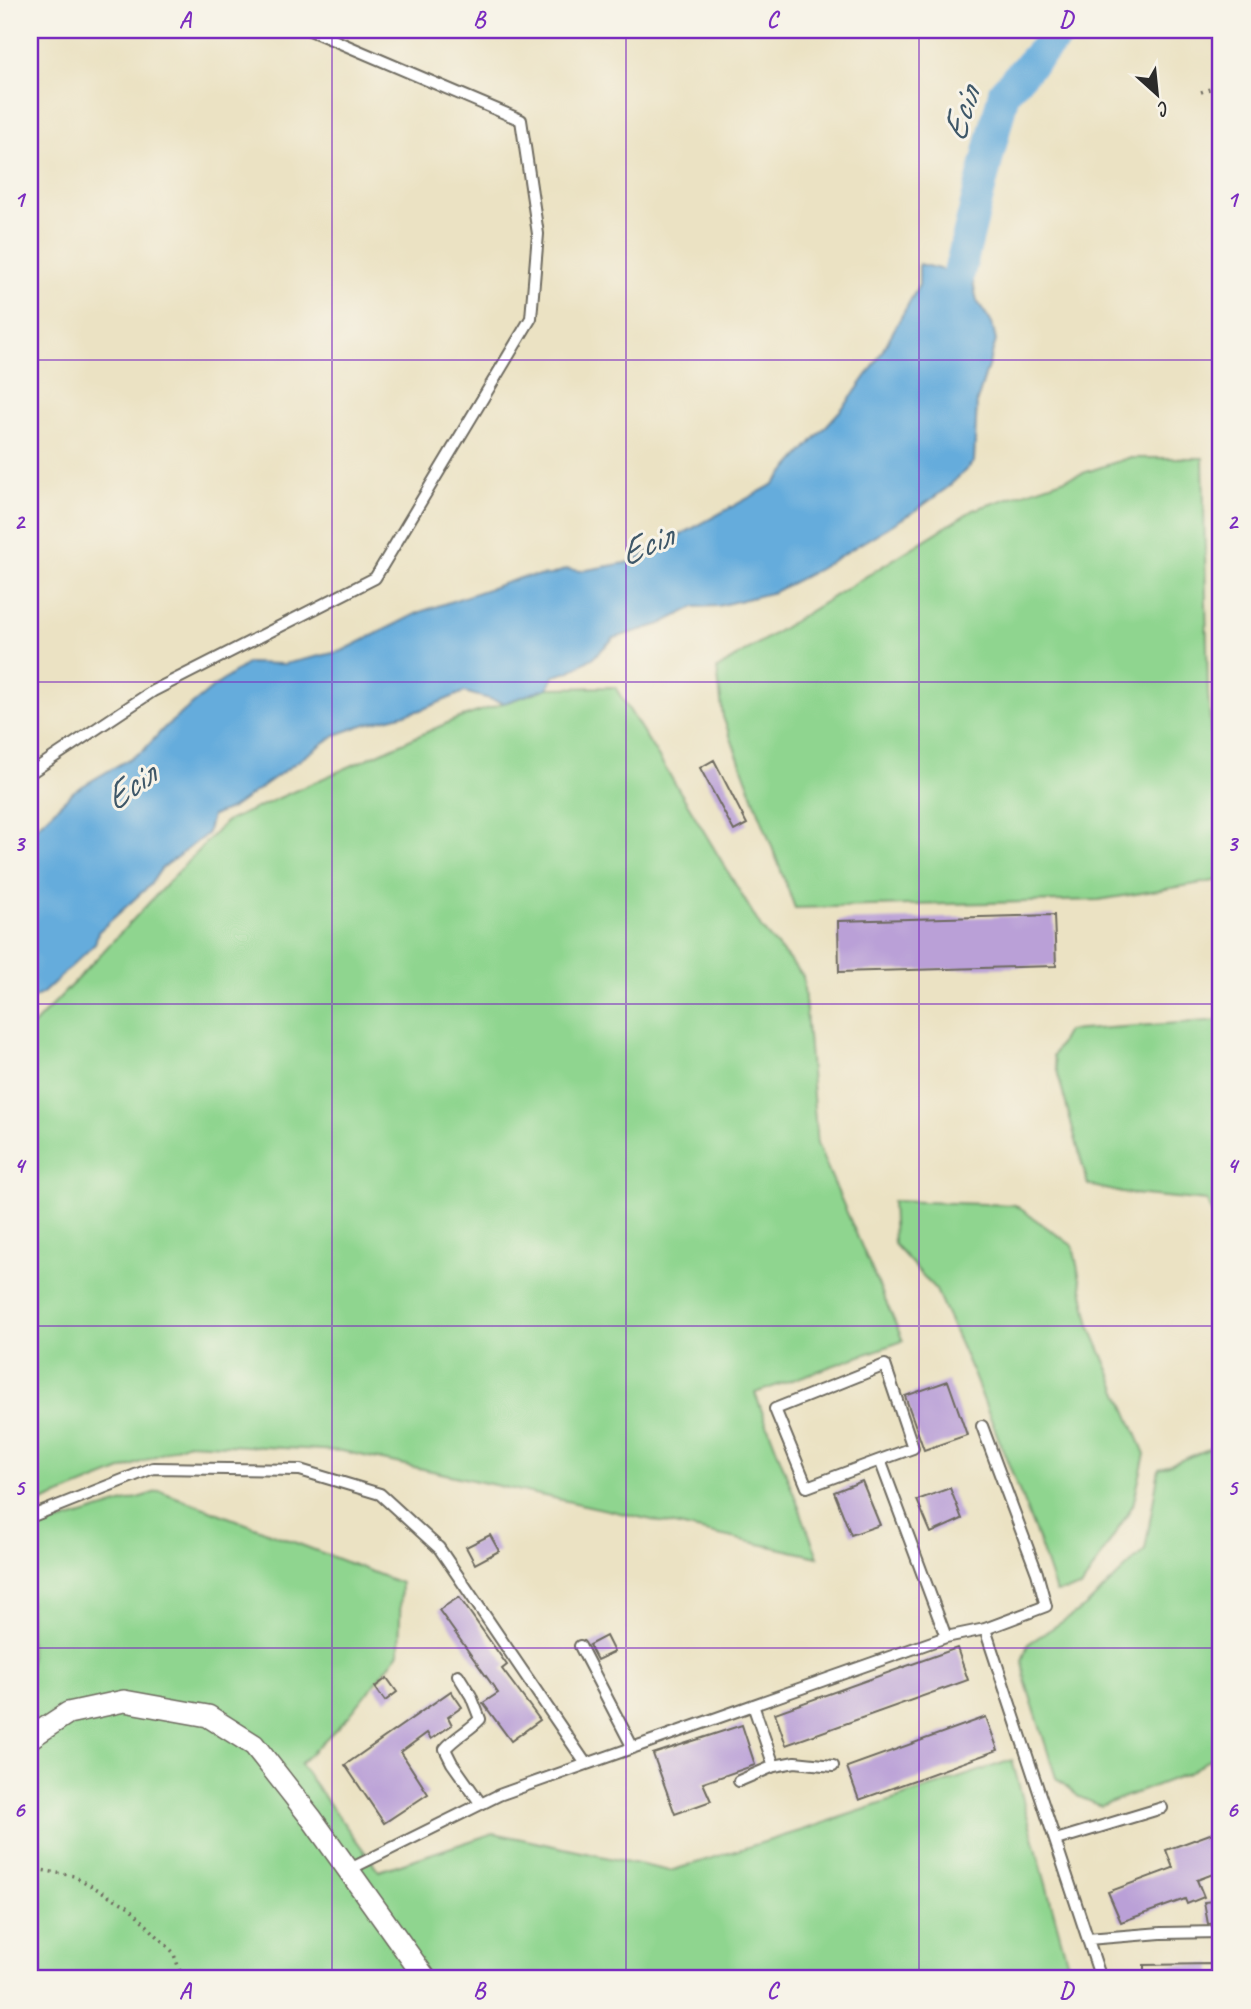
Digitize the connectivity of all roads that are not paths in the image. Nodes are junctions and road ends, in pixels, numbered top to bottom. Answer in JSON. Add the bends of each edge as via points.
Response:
{"nodes":[{"id":1,"x":310,"y":30,"type":"edge"},
{"id":2,"x":30,"y":773,"type":"edge"},
{"id":3,"x":982,"y":1426,"type":"dead end"},
{"id":4,"x":880,"y":1460,"type":"junction"},
{"id":5,"x":30,"y":1517,"type":"edge"},
{"id":6,"x":985,"y":1629,"type":"junction"},
{"id":7,"x":946,"y":1637,"type":"junction"},
{"id":8,"x":580,"y":1646,"type":"dead end"},
{"id":9,"x":458,"y":1675,"type":"dead end"},
{"id":10,"x":753,"y":1705,"type":"junction"},
{"id":11,"x":30,"y":1738,"type":"edge"},
{"id":12,"x":633,"y":1748,"type":"junction"},
{"id":13,"x":586,"y":1764,"type":"junction"},
{"id":14,"x":774,"y":1766,"type":"junction"},
{"id":15,"x":833,"y":1766,"type":"dead end"},
{"id":16,"x":739,"y":1781,"type":"dead end"},
{"id":17,"x":481,"y":1804,"type":"junction"},
{"id":18,"x":1162,"y":1808,"type":"dead end"},
{"id":19,"x":1056,"y":1840,"type":"junction"},
{"id":20,"x":348,"y":1870,"type":"junction"},
{"id":21,"x":1221,"y":1932,"type":"edge"},
{"id":22,"x":1088,"y":1939,"type":"junction"},
{"id":23,"x":426,"y":1979,"type":"edge"},
{"id":24,"x":1101,"y":1979,"type":"edge"}],
"edges":[{"from":1,"to":2,"type":"lane","via":[[522,120],[538,234],[531,318],[375,578],[153,691]]},
{"from":3,"to":6,"type":"lane","via":[[1046,1606]]},
{"from":4,"to":4,"type":"lane","via":[[913,1448],[885,1365],[775,1409],[807,1487]]},
{"from":4,"to":7,"type":"lane"},
{"from":5,"to":13,"type":"lane","via":[[153,1468],[300,1470],[380,1494],[439,1548]]},
{"from":6,"to":7,"type":"lane"},
{"from":6,"to":19,"type":"lane"},
{"from":7,"to":10,"type":"lane"},
{"from":8,"to":12,"type":"lane"},
{"from":9,"to":17,"type":"lane","via":[[480,1720],[445,1749]]},
{"from":10,"to":12,"type":"lane"},
{"from":10,"to":14,"type":"lane"},
{"from":11,"to":20,"type":"street","via":[[68,1713],[124,1701],[208,1716],[254,1745]]},
{"from":12,"to":13,"type":"lane"},
{"from":13,"to":17,"type":"lane"},
{"from":14,"to":15,"type":"lane","via":[[795,1762]]},
{"from":14,"to":16,"type":"lane"},
{"from":17,"to":20,"type":"lane"},
{"from":18,"to":19,"type":"lane"},
{"from":19,"to":22,"type":"lane"},
{"from":20,"to":23,"type":"street"},
{"from":21,"to":22,"type":"lane"},
{"from":22,"to":24,"type":"lane"}]}
